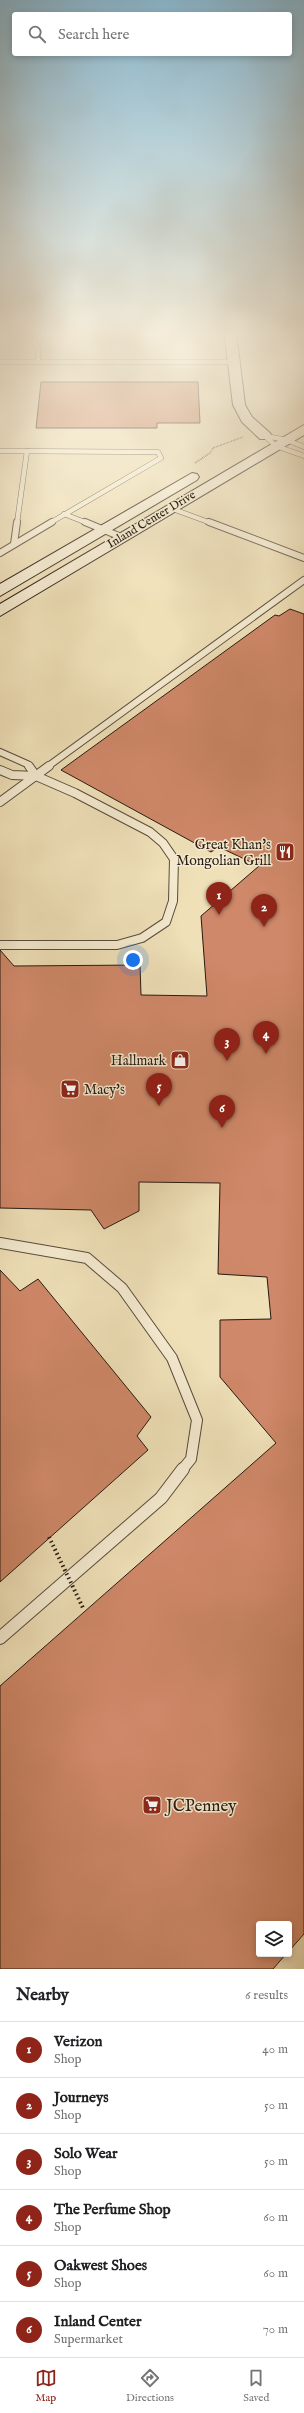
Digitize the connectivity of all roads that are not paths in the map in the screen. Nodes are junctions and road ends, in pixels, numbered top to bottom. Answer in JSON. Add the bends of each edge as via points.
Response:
{"nodes":[{"id":1,"x":249,"y":423,"type":"edge"},
{"id":2,"x":282,"y":425,"type":"dead end"},
{"id":3,"x":304,"y":429,"type":"edge"},
{"id":4,"x":259,"y":439,"type":"junction"},
{"id":5,"x":281,"y":443,"type":"junction"},
{"id":6,"x":304,"y":447,"type":"edge"},
{"id":7,"x":0,"y":451,"type":"edge"},
{"id":8,"x":27,"y":451,"type":"junction"},
{"id":9,"x":304,"y":456,"type":"edge"},
{"id":10,"x":206,"y":469,"type":"dead end"},
{"id":11,"x":170,"y":508,"type":"junction"},
{"id":12,"x":64,"y":514,"type":"junction"},
{"id":13,"x":102,"y":529,"type":"junction"},
{"id":14,"x":121,"y":537,"type":"junction"},
{"id":15,"x":14,"y":544,"type":"junction"},
{"id":16,"x":0,"y":553,"type":"edge"},
{"id":17,"x":304,"y":558,"type":"edge"},
{"id":18,"x":304,"y":580,"type":"edge"},
{"id":19,"x":0,"y":591,"type":"edge"},
{"id":20,"x":0,"y":611,"type":"edge"},
{"id":21,"x":0,"y":752,"type":"edge"},
{"id":22,"x":0,"y":770,"type":"edge"},
{"id":23,"x":36,"y":776,"type":"junction"},
{"id":24,"x":0,"y":802,"type":"edge"},
{"id":25,"x":0,"y":945,"type":"edge"},
{"id":26,"x":0,"y":1243,"type":"edge"},
{"id":27,"x":0,"y":1638,"type":"edge"}],
"edges":[{"from":1,"to":4,"type":"main road"},
{"from":2,"to":4,"type":"main road"},
{"from":3,"to":5,"type":"main road","name":"Inland Center Drive"},
{"from":4,"to":5,"type":"lane"},
{"from":4,"to":5,"type":"lane"},
{"from":5,"to":6,"type":"lane"},
{"from":5,"to":9,"type":"lane"},
{"from":5,"to":11,"type":"main road","name":"Inland Center Drive"},
{"from":7,"to":8,"type":"lane"},
{"from":8,"to":12,"type":"lane","via":[[158,452],[161,458]]},
{"from":8,"to":15,"type":"lane"},
{"from":10,"to":13,"type":"main road","name":"Inland Center Drive"},
{"from":11,"to":14,"type":"main road","name":"Inland Center Drive"},
{"from":11,"to":17,"type":"lane"},
{"from":12,"to":13,"type":"lane"},
{"from":12,"to":15,"type":"lane"},
{"from":13,"to":14,"type":"lane"},
{"from":13,"to":19,"type":"main road","name":"Inland Center Drive"},
{"from":14,"to":20,"type":"main road","name":"Inland Center Drive"},
{"from":15,"to":16,"type":"lane"},
{"from":18,"to":23,"type":"lane"},
{"from":21,"to":23,"type":"lane","via":[[27,764]]},
{"from":22,"to":23,"type":"lane","via":[[12,776]]},
{"from":23,"to":24,"type":"lane"},
{"from":23,"to":25,"type":"lane","via":[[150,832],[163,843],[174,859],[174,901],[166,922],[142,938],[117,945]]},
{"from":26,"to":27,"type":"lane","via":[[87,1258],[122,1288],[172,1358],[197,1420],[191,1459],[161,1498]]}]}
